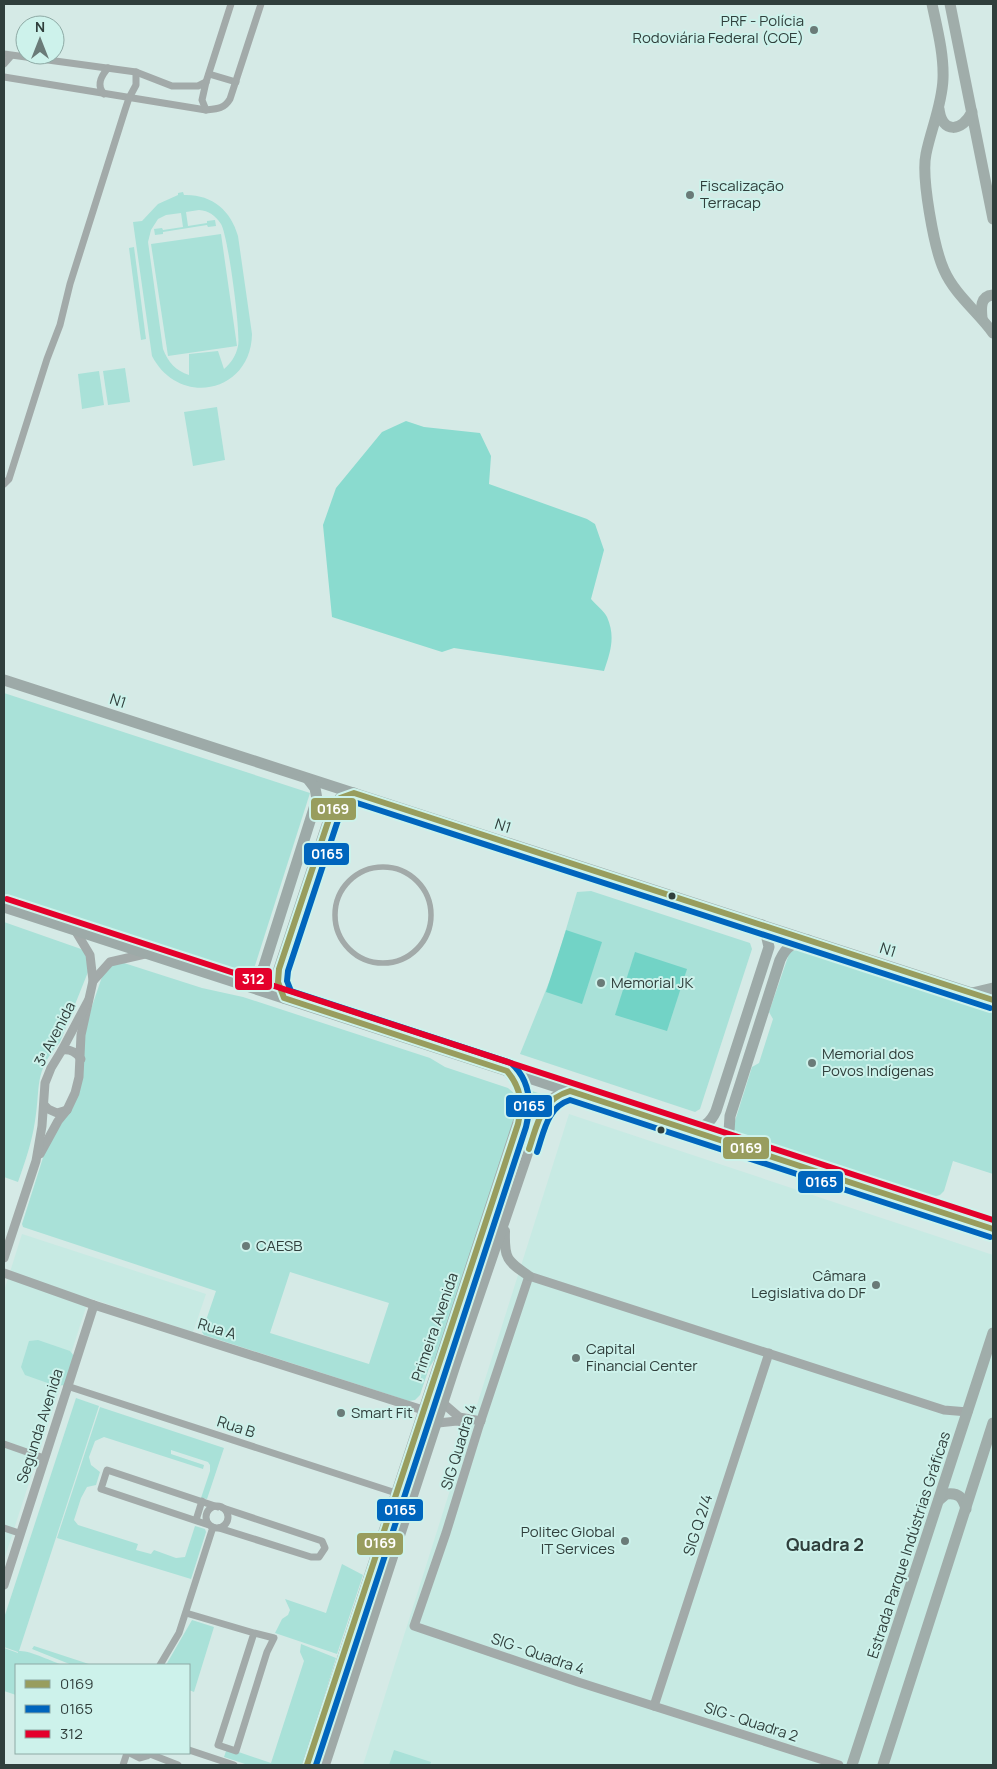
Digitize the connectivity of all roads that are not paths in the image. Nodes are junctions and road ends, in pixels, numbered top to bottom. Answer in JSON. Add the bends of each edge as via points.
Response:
{"nodes":[{"id":1,"x":231,"y":4,"type":"edge"},
{"id":2,"x":261,"y":4,"type":"edge"},
{"id":3,"x":932,"y":4,"type":"edge"},
{"id":4,"x":950,"y":4,"type":"edge"},
{"id":5,"x":7,"y":55,"type":"edge"},
{"id":6,"x":4,"y":64,"type":"edge"},
{"id":7,"x":108,"y":68,"type":"junction"},
{"id":8,"x":136,"y":72,"type":"junction"},
{"id":9,"x":208,"y":74,"type":"junction"},
{"id":10,"x":4,"y":77,"type":"edge"},
{"id":11,"x":206,"y":82,"type":"junction"},
{"id":12,"x":236,"y":82,"type":"junction"},
{"id":13,"x":104,"y":94,"type":"junction"},
{"id":14,"x":129,"y":98,"type":"junction"},
{"id":15,"x":939,"y":108,"type":"junction"},
{"id":16,"x":206,"y":110,"type":"junction"},
{"id":17,"x":972,"y":112,"type":"junction"},
{"id":18,"x":993,"y":219,"type":"edge"},
{"id":19,"x":993,"y":295,"type":"edge"},
{"id":20,"x":982,"y":318,"type":"junction"},
{"id":21,"x":993,"y":333,"type":"edge"},
{"id":22,"x":4,"y":484,"type":"edge"},
{"id":23,"x":4,"y":680,"type":"edge"},
{"id":24,"x":308,"y":778,"type":"junction"},
{"id":25,"x":354,"y":793,"type":"junction"},
{"id":26,"x":396,"y":869,"type":"joint"},
{"id":27,"x":4,"y":907,"type":"edge"},
{"id":28,"x":762,"y":926,"type":"junction"},
{"id":29,"x":75,"y":930,"type":"junction"},
{"id":30,"x":808,"y":940,"type":"junction"},
{"id":31,"x":145,"y":954,"type":"junction"},
{"id":32,"x":93,"y":981,"type":"junction"},
{"id":33,"x":236,"y":982,"type":"junction"},
{"id":34,"x":993,"y":988,"type":"edge"},
{"id":35,"x":972,"y":993,"type":"junction"},
{"id":36,"x":284,"y":998,"type":"junction"},
{"id":37,"x":993,"y":1000,"type":"edge"},
{"id":38,"x":88,"y":1001,"type":"junction"},
{"id":39,"x":62,"y":1050,"type":"junction"},
{"id":40,"x":81,"y":1059,"type":"junction"},
{"id":41,"x":507,"y":1070,"type":"junction"},
{"id":42,"x":570,"y":1091,"type":"junction"},
{"id":43,"x":44,"y":1105,"type":"junction"},
{"id":44,"x":67,"y":1110,"type":"junction"},
{"id":45,"x":690,"y":1130,"type":"junction"},
{"id":46,"x":735,"y":1145,"type":"junction"},
{"id":47,"x":36,"y":1161,"type":"junction"},
{"id":48,"x":505,"y":1219,"type":"junction"},
{"id":49,"x":993,"y":1229,"type":"edge"},
{"id":50,"x":4,"y":1258,"type":"edge"},
{"id":51,"x":4,"y":1273,"type":"edge"},
{"id":52,"x":529,"y":1276,"type":"junction"},
{"id":53,"x":94,"y":1305,"type":"junction"},
{"id":54,"x":993,"y":1333,"type":"edge"},
{"id":55,"x":769,"y":1354,"type":"junction"},
{"id":56,"x":441,"y":1356,"type":"junction"},
{"id":57,"x":457,"y":1361,"type":"junction"},
{"id":58,"x":67,"y":1386,"type":"junction"},
{"id":59,"x":444,"y":1404,"type":"junction"},
{"id":60,"x":423,"y":1410,"type":"junction"},
{"id":61,"x":944,"y":1410,"type":"junction"},
{"id":62,"x":968,"y":1412,"type":"junction"},
{"id":63,"x":438,"y":1423,"type":"junction"},
{"id":64,"x":993,"y":1423,"type":"edge"},
{"id":65,"x":468,"y":1424,"type":"junction"},
{"id":66,"x":479,"y":1424,"type":"junction"},
{"id":67,"x":964,"y":1424,"type":"junction"},
{"id":68,"x":4,"y":1444,"type":"edge"},
{"id":69,"x":474,"y":1444,"type":"junction"},
{"id":70,"x":990,"y":1444,"type":"edge"},
{"id":71,"x":44,"y":1458,"type":"junction"},
{"id":72,"x":406,"y":1462,"type":"junction"},
{"id":73,"x":423,"y":1469,"type":"junction"},
{"id":74,"x":396,"y":1493,"type":"junction"},
{"id":75,"x":939,"y":1500,"type":"junction"},
{"id":76,"x":202,"y":1501,"type":"junction"},
{"id":77,"x":221,"y":1507,"type":"junction"},
{"id":78,"x":966,"y":1509,"type":"junction"},
{"id":79,"x":196,"y":1520,"type":"junction"},
{"id":80,"x":214,"y":1527,"type":"junction"},
{"id":81,"x":4,"y":1528,"type":"edge"},
{"id":82,"x":20,"y":1533,"type":"junction"},
{"id":83,"x":4,"y":1585,"type":"edge"},
{"id":84,"x":186,"y":1613,"type":"junction"},
{"id":85,"x":414,"y":1626,"type":"joint"},
{"id":86,"x":254,"y":1633,"type":"junction"},
{"id":87,"x":161,"y":1664,"type":"edge"},
{"id":88,"x":654,"y":1706,"type":"junction"},
{"id":89,"x":314,"y":1743,"type":"junction"},
{"id":90,"x":190,"y":1750,"type":"edge"},
{"id":91,"x":330,"y":1751,"type":"junction"},
{"id":92,"x":130,"y":1754,"type":"edge"},
{"id":93,"x":149,"y":1755,"type":"edge"},
{"id":94,"x":134,"y":1765,"type":"edge"},
{"id":95,"x":178,"y":1765,"type":"edge"},
{"id":96,"x":234,"y":1765,"type":"edge"},
{"id":97,"x":307,"y":1765,"type":"edge"},
{"id":98,"x":326,"y":1765,"type":"edge"},
{"id":99,"x":839,"y":1765,"type":"edge"},
{"id":100,"x":852,"y":1765,"type":"edge"},
{"id":101,"x":883,"y":1765,"type":"edge"}],
"edges":[{"from":1,"to":9,"type":"street"},
{"from":2,"to":12,"type":"street"},
{"from":3,"to":15,"type":"main road","via":[[943,65]]},
{"from":4,"to":17,"type":"main road"},
{"from":5,"to":6,"type":"street"},
{"from":5,"to":7,"type":"street"},
{"from":7,"to":8,"type":"street"},
{"from":7,"to":13,"type":"street","via":[[99,83]]},
{"from":8,"to":11,"type":"street","via":[[172,86],[198,86]]},
{"from":8,"to":14,"type":"street","via":[[136,85]]},
{"from":9,"to":11,"type":"street"},
{"from":9,"to":12,"type":"street"},
{"from":10,"to":13,"type":"street"},
{"from":11,"to":16,"type":"street","via":[[202,100]]},
{"from":12,"to":16,"type":"street","via":[[226,105]]},
{"from":13,"to":14,"type":"street"},
{"from":14,"to":16,"type":"street"},
{"from":14,"to":22,"type":"street","via":[[60,325],[9,479]]},
{"from":15,"to":17,"type":"main road","via":[[944,124],[951,128],[967,122]]},
{"from":15,"to":20,"type":"main road","via":[[924,164],[938,253],[952,283]]},
{"from":17,"to":18,"type":"main road"},
{"from":19,"to":20,"type":"main road","via":[[989,295],[980,306]]},
{"from":20,"to":21,"type":"main road"},
{"from":23,"to":24,"type":"highway","name":"N1"},
{"from":24,"to":25,"type":"highway","name":"N1"},
{"from":24,"to":33,"type":"highway","via":[[316,788],[317,799],[264,966],[259,976]]},
{"from":25,"to":28,"type":"highway","name":"N1"},
{"from":25,"to":36,"type":"highway","via":[[336,802],[325,830],[279,969],[278,982]]},
{"from":26,"to":26,"type":"street","via":[[380,867],[364,871],[351,879],[340,892],[335,907],[335,923],[340,938],[364,960],[380,963],[407,957],[426,936],[431,910],[427,896],[420,884]]},
{"from":27,"to":29,"type":"highway"},
{"from":28,"to":30,"type":"highway","name":"N1"},
{"from":28,"to":45,"type":"highway","via":[[769,946],[716,1111],[706,1125]]},
{"from":29,"to":31,"type":"highway"},
{"from":29,"to":32,"type":"street","via":[[90,955]]},
{"from":30,"to":35,"type":"highway","name":"N1"},
{"from":30,"to":46,"type":"highway","via":[[787,948],[780,960],[730,1116],[729,1132]]},
{"from":31,"to":32,"type":"street","via":[[110,962]]},
{"from":31,"to":33,"type":"highway"},
{"from":32,"to":38,"type":"street"},
{"from":33,"to":36,"type":"highway"},
{"from":34,"to":35,"type":"main road"},
{"from":35,"to":37,"type":"highway","name":"N1"},
{"from":36,"to":41,"type":"highway"},
{"from":38,"to":39,"type":"street","name":"3ª Avenida"},
{"from":38,"to":40,"type":"street","name":"3ª Avenida","via":[[81,1035]]},
{"from":39,"to":40,"type":"street","via":[[69,1049]]},
{"from":39,"to":43,"type":"street","name":"3ª Avenida","via":[[45,1083]]},
{"from":40,"to":44,"type":"street","name":"3ª Avenida","via":[[75,1093]]},
{"from":41,"to":42,"type":"highway"},
{"from":41,"to":56,"type":"main road","name":"Primeira Avenida","via":[[519,1086],[521,1112]]},
{"from":42,"to":45,"type":"highway"},
{"from":42,"to":48,"type":"main road","via":[[553,1097],[543,1112]]},
{"from":43,"to":44,"type":"street","via":[[57,1113]]},
{"from":43,"to":47,"type":"street","name":"3ª Avenida"},
{"from":44,"to":47,"type":"street","name":"3ª Avenida"},
{"from":45,"to":46,"type":"highway"},
{"from":46,"to":49,"type":"highway"},
{"from":47,"to":50,"type":"street"},
{"from":48,"to":52,"type":"main road","via":[[506,1256]]},
{"from":48,"to":57,"type":"main road"},
{"from":51,"to":53,"type":"street","name":"Rua A"},
{"from":52,"to":55,"type":"street"},
{"from":52,"to":66,"type":"street","name":"SIG Quadra 4"},
{"from":53,"to":58,"type":"street","name":"Segunda Avenida"},
{"from":53,"to":60,"type":"street","name":"Rua A"},
{"from":54,"to":62,"type":"main road","name":"Estrada Parque Indústrias Gráficas"},
{"from":55,"to":61,"type":"street"},
{"from":55,"to":88,"type":"street","name":"SIG Q 2/4"},
{"from":56,"to":57,"type":"main road","via":[[450,1354]]},
{"from":56,"to":60,"type":"main road","name":"Primeira Avenida"},
{"from":57,"to":59,"type":"main road"},
{"from":58,"to":71,"type":"street","name":"Segunda Avenida"},
{"from":58,"to":74,"type":"street","name":"Rua B"},
{"from":59,"to":63,"type":"main road"},
{"from":59,"to":66,"type":"street","via":[[458,1417]]},
{"from":60,"to":72,"type":"main road","name":"Primeira Avenida"},
{"from":61,"to":62,"type":"street"},
{"from":61,"to":67,"type":"street"},
{"from":62,"to":67,"type":"main road","name":"Estrada Parque Indústrias Gráficas"},
{"from":63,"to":65,"type":"street"},
{"from":63,"to":73,"type":"main road"},
{"from":64,"to":70,"type":"main road"},
{"from":65,"to":66,"type":"street"},
{"from":65,"to":69,"type":"street"},
{"from":66,"to":69,"type":"street","name":"SIG Quadra 4"},
{"from":67,"to":75,"type":"main road","name":"Estrada Parque Indústrias Gráficas"},
{"from":68,"to":71,"type":"street"},
{"from":69,"to":85,"type":"street","name":"SIG Quadra 4"},
{"from":70,"to":78,"type":"main road"},
{"from":71,"to":82,"type":"street","name":"Segunda Avenida"},
{"from":72,"to":73,"type":"main road","via":[[412,1471]]},
{"from":72,"to":74,"type":"main road","name":"Primeira Avenida"},
{"from":73,"to":91,"type":"main road"},
{"from":74,"to":89,"type":"main road","name":"Primeira Avenida"},
{"from":75,"to":78,"type":"main road","via":[[946,1494],[957,1494],[964,1500]]},
{"from":75,"to":100,"type":"main road","name":"Estrada Parque Indústrias Gráficas"},
{"from":76,"to":77,"type":"street"},
{"from":76,"to":79,"type":"street"},
{"from":76,"to":79,"type":"street","via":[[107,1470],[101,1489]]},
{"from":77,"to":80,"type":"street","via":[[228,1517],[224,1526]]},
{"from":77,"to":80,"type":"street","via":[[213,1507],[206,1515]]},
{"from":77,"to":80,"type":"street","via":[[322,1541],[325,1548],[319,1557],[311,1557]]},
{"from":78,"to":101,"type":"main road"},
{"from":79,"to":80,"type":"street"},
{"from":80,"to":84,"type":"street"},
{"from":81,"to":82,"type":"street"},
{"from":82,"to":83,"type":"street","name":"Segunda Avenida"},
{"from":84,"to":86,"type":"street"},
{"from":84,"to":87,"type":"street","via":[[179,1633]]},
{"from":85,"to":88,"type":"street","name":"SIG - Quadra 4"},
{"from":86,"to":86,"type":"street","via":[[218,1745],[236,1751],[274,1638]]},
{"from":88,"to":99,"type":"street","name":"SIG - Quadra 2"},
{"from":89,"to":91,"type":"main road","via":[[326,1744]]},
{"from":89,"to":97,"type":"main road","name":"Primeira Avenida"},
{"from":90,"to":96,"type":"street"},
{"from":91,"to":98,"type":"main road"},
{"from":92,"to":93,"type":"street","via":[[135,1757]]},
{"from":93,"to":94,"type":"street"},
{"from":93,"to":95,"type":"street"}]}
